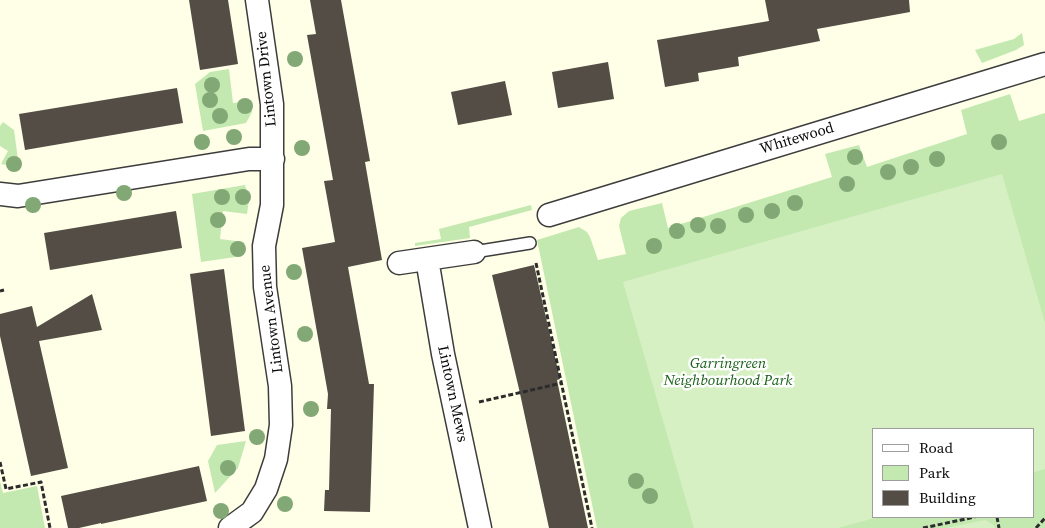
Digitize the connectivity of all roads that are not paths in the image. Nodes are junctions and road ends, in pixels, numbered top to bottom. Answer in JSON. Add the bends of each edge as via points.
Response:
{"nodes":[{"id":1,"x":257,"y":0,"type":"edge"},
{"id":2,"x":1045,"y":64,"type":"edge"},
{"id":3,"x":273,"y":159,"type":"junction"},
{"id":4,"x":0,"y":194,"type":"edge"},
{"id":5,"x":550,"y":215,"type":"dead end"},
{"id":6,"x":530,"y":243,"type":"road end"},
{"id":7,"x":474,"y":252,"type":"joint"},
{"id":8,"x":427,"y":259,"type":"junction"},
{"id":9,"x":399,"y":264,"type":"dead end"},
{"id":10,"x":230,"y":528,"type":"edge"},
{"id":11,"x":480,"y":528,"type":"edge"}],
"edges":[{"from":1,"to":3,"type":"street","name":"Lintown Drive","via":[[272,104]]},
{"from":2,"to":5,"type":"street","name":"Whitewood"},
{"from":3,"to":4,"type":"street","via":[[249,159],[18,196]]},
{"from":3,"to":10,"type":"street","name":"Lintown Avenue","via":[[272,204],[264,263],[280,386],[281,425],[276,459],[266,489],[252,512]]},
{"from":6,"to":7,"type":"lane"},
{"from":7,"to":8,"type":"street"},
{"from":8,"to":9,"type":"street"},
{"from":8,"to":11,"type":"street","name":"Lintown Mews","via":[[443,354]]}]}
